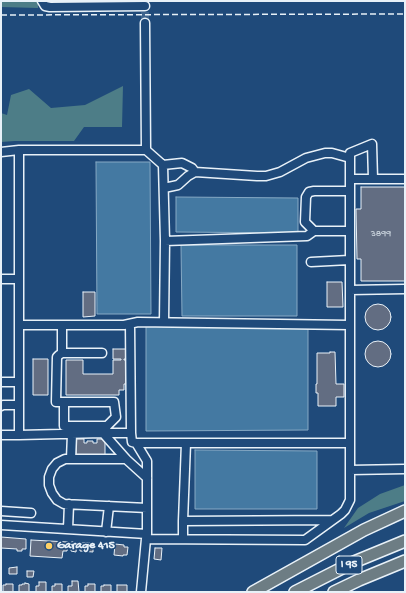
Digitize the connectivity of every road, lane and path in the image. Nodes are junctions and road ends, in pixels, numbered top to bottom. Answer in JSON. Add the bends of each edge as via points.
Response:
{"nodes":[{"id":1,"x":42,"y":1,"type":"edge"},
{"id":2,"x":101,"y":4,"type":"edge"},
{"id":3,"x":145,"y":6,"type":"edge"},
{"id":4,"x":145,"y":23,"type":"tunnel mouth"},
{"id":5,"x":19,"y":150,"type":"junction"},
{"id":6,"x":146,"y":150,"type":"junction"},
{"id":7,"x":1,"y":152,"type":"edge"},
{"id":8,"x":350,"y":158,"type":"junction"},
{"id":9,"x":163,"y":165,"type":"junction"},
{"id":10,"x":195,"y":172,"type":"junction"},
{"id":11,"x":350,"y":179,"type":"junction"},
{"id":12,"x":373,"y":179,"type":"junction"},
{"id":13,"x":405,"y":179,"type":"edge"},
{"id":14,"x":164,"y":188,"type":"junction"},
{"id":15,"x":349,"y":191,"type":"junction"},
{"id":16,"x":314,"y":230,"type":"junction"},
{"id":17,"x":349,"y":231,"type":"junction"},
{"id":18,"x":165,"y":241,"type":"junction"},
{"id":19,"x":349,"y":260,"type":"junction"},
{"id":20,"x":311,"y":262,"type":"dead end"},
{"id":21,"x":1,"y":279,"type":"edge"},
{"id":22,"x":19,"y":279,"type":"junction"},
{"id":23,"x":405,"y":289,"type":"edge"},
{"id":24,"x":350,"y":290,"type":"junction"},
{"id":25,"x":164,"y":322,"type":"junction"},
{"id":26,"x":130,"y":324,"type":"junction"},
{"id":27,"x":19,"y":325,"type":"junction"},
{"id":28,"x":62,"y":325,"type":"junction"},
{"id":29,"x":349,"y":325,"type":"junction"},
{"id":30,"x":62,"y":353,"type":"junction"},
{"id":31,"x":102,"y":354,"type":"dead end"},
{"id":32,"x":1,"y":382,"type":"edge"},
{"id":33,"x":19,"y":382,"type":"junction"},
{"id":34,"x":64,"y":402,"type":"junction"},
{"id":35,"x":19,"y":405,"type":"junction"},
{"id":36,"x":1,"y":406,"type":"edge"},
{"id":37,"x":105,"y":429,"type":"junction"},
{"id":38,"x":131,"y":433,"type":"junction"},
{"id":39,"x":72,"y":434,"type":"junction"},
{"id":40,"x":1,"y":435,"type":"edge"},
{"id":41,"x":19,"y":435,"type":"junction"},
{"id":42,"x":136,"y":443,"type":"junction"},
{"id":43,"x":186,"y":443,"type":"junction"},
{"id":44,"x":350,"y":443,"type":"junction"},
{"id":45,"x":71,"y":459,"type":"junction"},
{"id":46,"x":126,"y":459,"type":"junction"},
{"id":47,"x":405,"y":469,"type":"edge"},
{"id":48,"x":350,"y":470,"type":"junction"},
{"id":49,"x":147,"y":478,"type":"junction"},
{"id":50,"x":69,"y":504,"type":"junction"},
{"id":51,"x":109,"y":506,"type":"junction"},
{"id":52,"x":147,"y":508,"type":"junction"},
{"id":53,"x":1,"y":511,"type":"edge"},
{"id":54,"x":405,"y":511,"type":"edge"},
{"id":55,"x":31,"y":513,"type":"dead end"},
{"id":56,"x":332,"y":520,"type":"junction"},
{"id":57,"x":183,"y":521,"type":"junction"},
{"id":58,"x":1,"y":525,"type":"edge"},
{"id":59,"x":68,"y":529,"type":"junction"},
{"id":60,"x":106,"y":532,"type":"junction"},
{"id":61,"x":146,"y":537,"type":"junction"},
{"id":62,"x":183,"y":539,"type":"junction"},
{"id":63,"x":405,"y":541,"type":"edge"},
{"id":64,"x":405,"y":561,"type":"edge"},
{"id":65,"x":141,"y":592,"type":"edge"},
{"id":66,"x":253,"y":592,"type":"edge"},
{"id":67,"x":295,"y":592,"type":"edge"},
{"id":68,"x":334,"y":592,"type":"edge"}],
"edges":[{"from":1,"to":2,"type":"lane","via":[[50,8]]},
{"from":2,"to":3,"type":"lane"},
{"from":4,"to":6,"type":"lane"},
{"from":5,"to":6,"type":"lane"},
{"from":5,"to":7,"type":"lane"},
{"from":5,"to":22,"type":"lane"},
{"from":6,"to":9,"type":"lane"},
{"from":8,"to":10,"type":"lane","via":[[332,153],[318,154],[266,176]]},
{"from":8,"to":11,"type":"lane"},
{"from":8,"to":12,"type":"lane","via":[[350,153],[372,144]]},
{"from":9,"to":10,"type":"lane","via":[[182,163]]},
{"from":9,"to":14,"type":"lane"},
{"from":10,"to":14,"type":"lane","via":[[178,185]]},
{"from":11,"to":12,"type":"lane"},
{"from":11,"to":15,"type":"lane"},
{"from":12,"to":13,"type":"lane"},
{"from":14,"to":18,"type":"lane"},
{"from":15,"to":16,"type":"lane","via":[[312,191],[307,194],[305,222]]},
{"from":15,"to":17,"type":"lane"},
{"from":16,"to":17,"type":"lane"},
{"from":16,"to":18,"type":"lane","via":[[307,236]]},
{"from":17,"to":19,"type":"lane"},
{"from":18,"to":25,"type":"lane"},
{"from":19,"to":20,"type":"lane"},
{"from":19,"to":24,"type":"lane"},
{"from":21,"to":22,"type":"lane"},
{"from":22,"to":27,"type":"lane"},
{"from":23,"to":24,"type":"lane"},
{"from":24,"to":29,"type":"lane"},
{"from":25,"to":26,"type":"lane"},
{"from":25,"to":29,"type":"lane"},
{"from":26,"to":28,"type":"lane"},
{"from":26,"to":38,"type":"lane"},
{"from":27,"to":28,"type":"lane"},
{"from":27,"to":33,"type":"lane"},
{"from":28,"to":30,"type":"lane"},
{"from":29,"to":44,"type":"lane"},
{"from":30,"to":31,"type":"lane"},
{"from":30,"to":34,"type":"lane","via":[[57,357],[56,402]]},
{"from":32,"to":33,"type":"lane"},
{"from":33,"to":35,"type":"lane"},
{"from":34,"to":37,"type":"lane","via":[[64,426]]},
{"from":34,"to":37,"type":"lane","via":[[114,402],[116,416]]},
{"from":35,"to":36,"type":"lane"},
{"from":35,"to":41,"type":"lane"},
{"from":37,"to":38,"type":"lane"},
{"from":37,"to":39,"type":"lane"},
{"from":37,"to":46,"type":"lane"},
{"from":38,"to":42,"type":"lane","via":[[132,442]]},
{"from":39,"to":41,"type":"lane"},
{"from":39,"to":45,"type":"lane"},
{"from":40,"to":41,"type":"lane"},
{"from":42,"to":43,"type":"lane"},
{"from":42,"to":49,"type":"lane","via":[[148,461]]},
{"from":43,"to":44,"type":"lane"},
{"from":43,"to":57,"type":"lane"},
{"from":44,"to":48,"type":"lane"},
{"from":45,"to":46,"type":"lane"},
{"from":45,"to":50,"type":"lane","via":[[58,463],[49,477],[49,485],[57,500]]},
{"from":46,"to":49,"type":"lane"},
{"from":47,"to":48,"type":"lane"},
{"from":48,"to":56,"type":"lane","via":[[348,506]]},
{"from":49,"to":52,"type":"lane"},
{"from":50,"to":51,"type":"lane"},
{"from":50,"to":59,"type":"lane"},
{"from":51,"to":52,"type":"lane"},
{"from":51,"to":60,"type":"lane"},
{"from":52,"to":61,"type":"lane"},
{"from":53,"to":55,"type":"lane"},
{"from":54,"to":66,"type":"highway","via":[[364,530]]},
{"from":56,"to":57,"type":"lane"},
{"from":56,"to":62,"type":"lane","via":[[305,540]]},
{"from":57,"to":62,"type":"lane"},
{"from":58,"to":59,"type":"lane"},
{"from":59,"to":60,"type":"lane"},
{"from":60,"to":61,"type":"lane"},
{"from":61,"to":62,"type":"lane"},
{"from":61,"to":65,"type":"lane"},
{"from":63,"to":67,"type":"highway","number":"I 95","via":[[354,562]]},
{"from":64,"to":68,"type":"highway","number":"I 95"}]}
